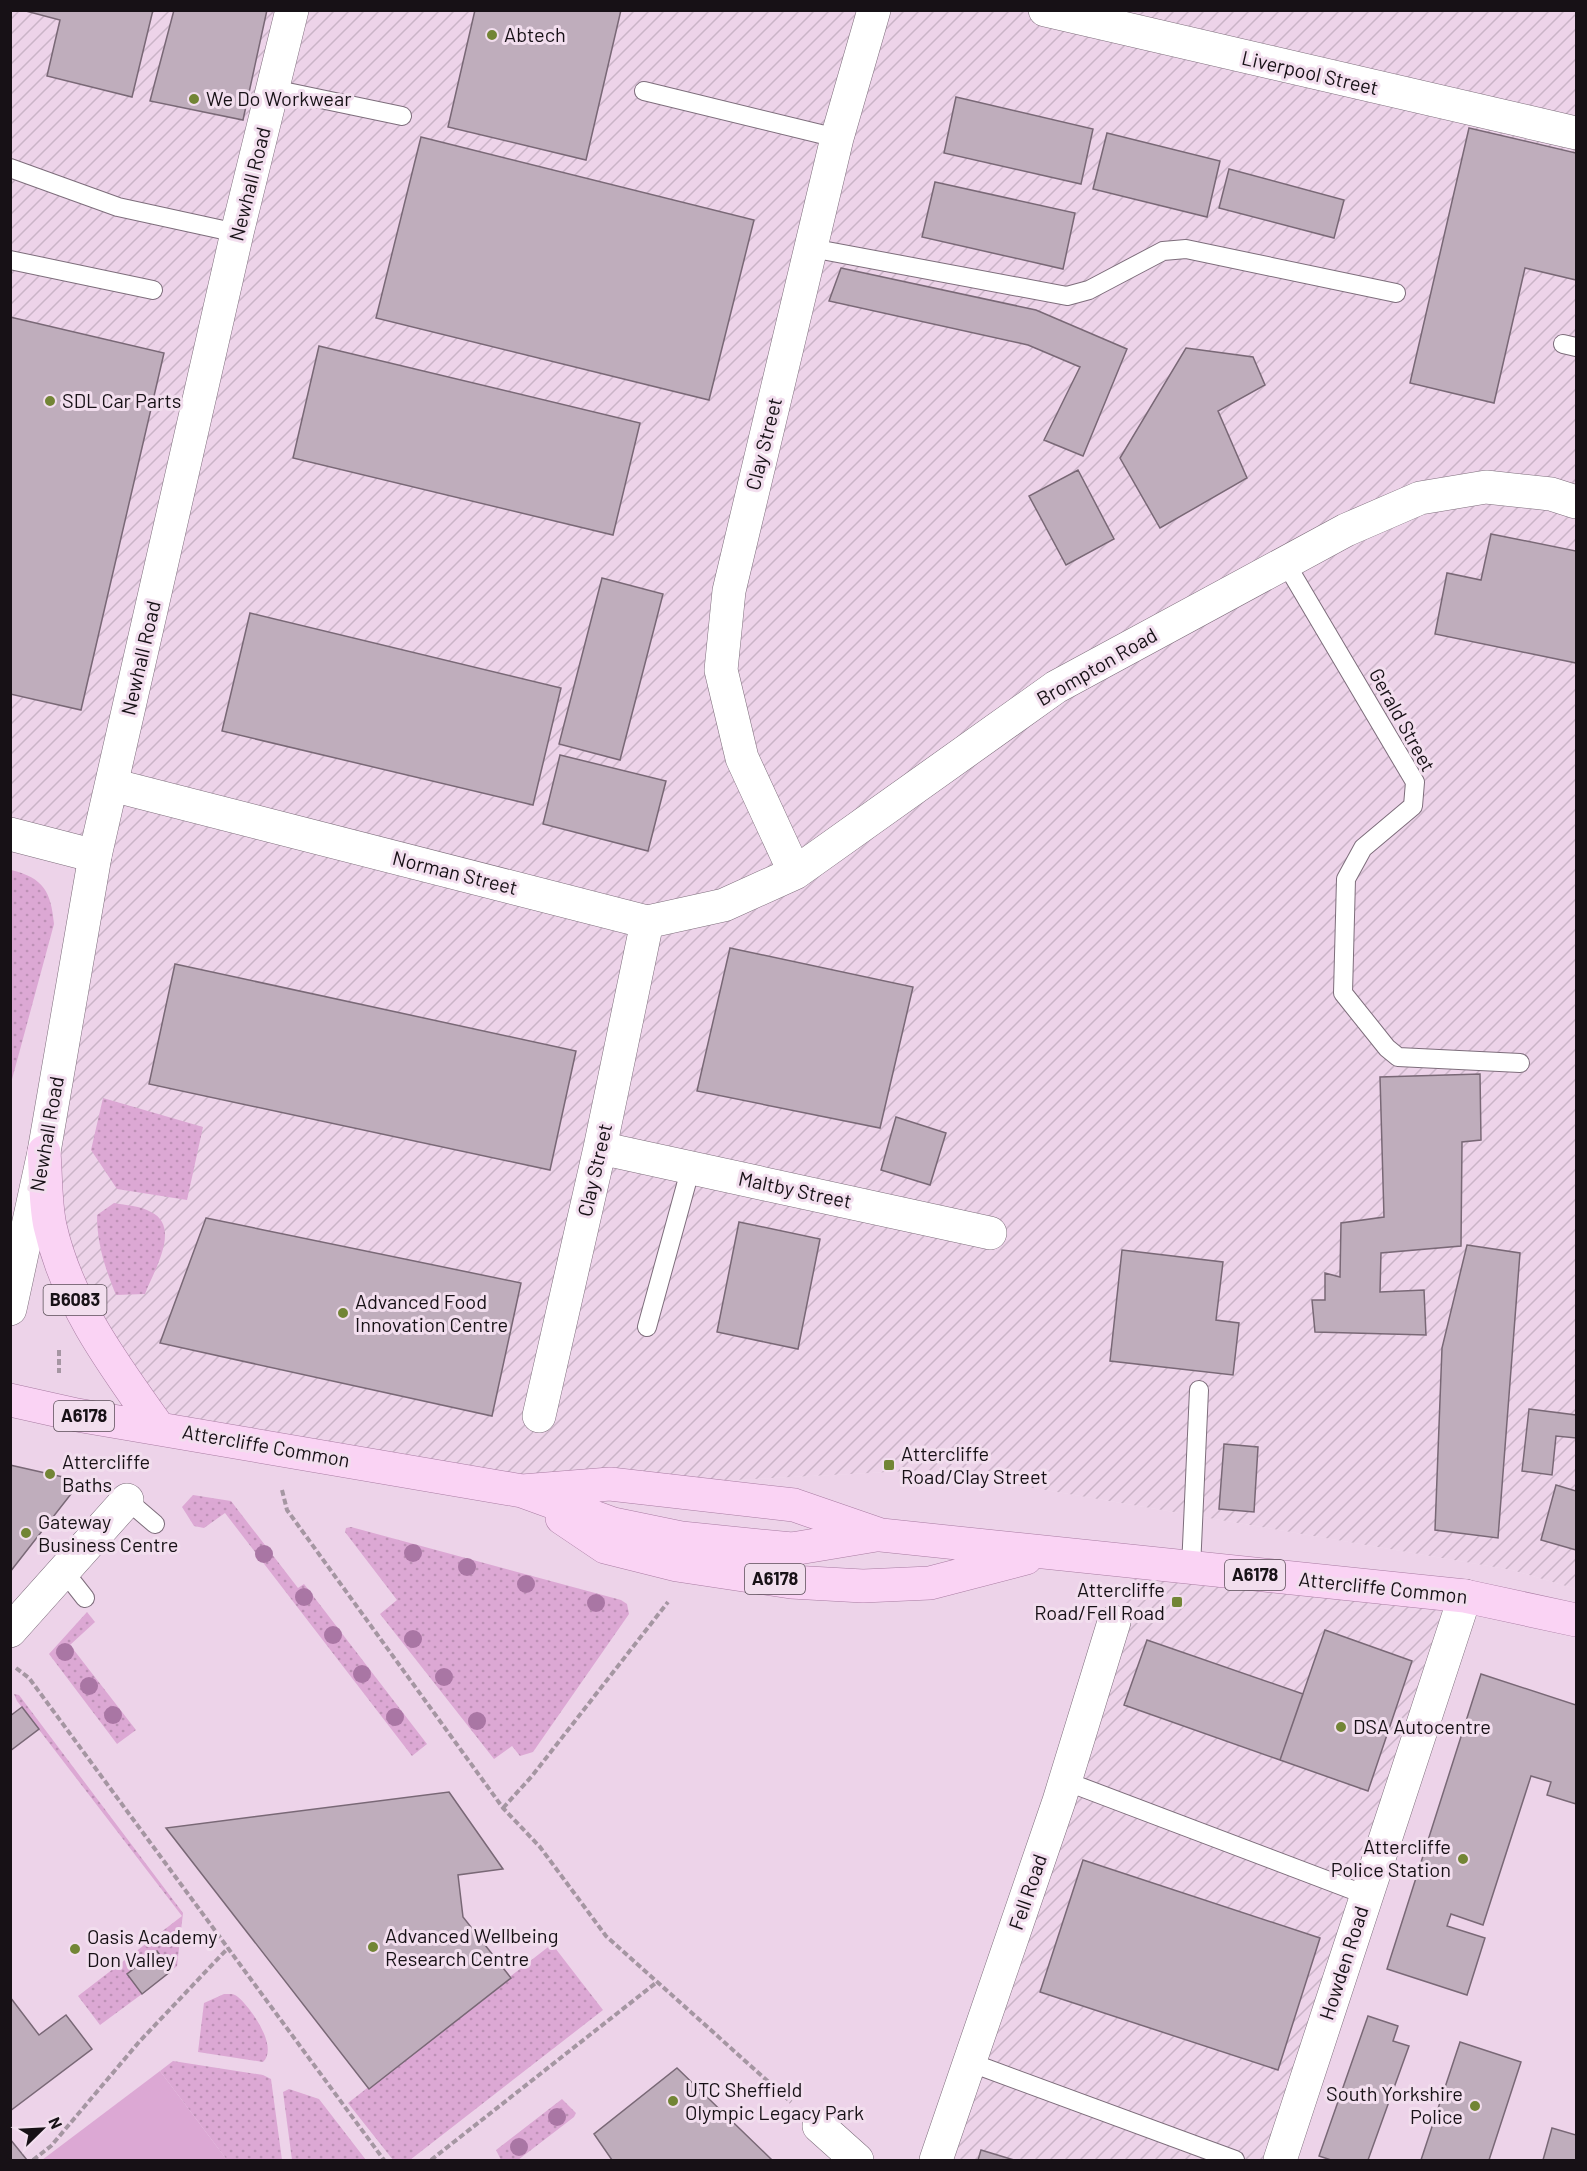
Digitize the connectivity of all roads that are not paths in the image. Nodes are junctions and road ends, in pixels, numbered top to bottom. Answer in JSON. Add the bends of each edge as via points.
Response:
{"nodes":[{"id":1,"x":292,"y":10,"type":"edge"},
{"id":2,"x":874,"y":10,"type":"edge"},
{"id":3,"x":1045,"y":10,"type":"edge"},
{"id":4,"x":273,"y":89,"type":"junction"},
{"id":5,"x":644,"y":91,"type":"dead end"},
{"id":6,"x":402,"y":116,"type":"dead end"},
{"id":7,"x":1576,"y":133,"type":"edge"},
{"id":8,"x":837,"y":138,"type":"junction"},
{"id":9,"x":10,"y":168,"type":"edge"},
{"id":10,"x":237,"y":233,"type":"junction"},
{"id":11,"x":811,"y":248,"type":"junction"},
{"id":12,"x":10,"y":260,"type":"edge"},
{"id":13,"x":153,"y":290,"type":"dead end"},
{"id":14,"x":1396,"y":293,"type":"dead end"},
{"id":15,"x":1576,"y":502,"type":"edge"},
{"id":16,"x":1285,"y":562,"type":"junction"},
{"id":17,"x":112,"y":785,"type":"junction"},
{"id":18,"x":10,"y":834,"type":"edge"},
{"id":19,"x":95,"y":856,"type":"junction"},
{"id":20,"x":795,"y":873,"type":"junction"},
{"id":21,"x":647,"y":922,"type":"junction"},
{"id":22,"x":1520,"y":1064,"type":"dead end"},
{"id":23,"x":600,"y":1148,"type":"junction"},
{"id":24,"x":44,"y":1152,"type":"junction"},
{"id":25,"x":691,"y":1167,"type":"junction"},
{"id":26,"x":990,"y":1233,"type":"dead end"},
{"id":27,"x":10,"y":1310,"type":"edge"},
{"id":28,"x":648,"y":1327,"type":"dead end"},
{"id":29,"x":1199,"y":1390,"type":"dead end"},
{"id":30,"x":10,"y":1400,"type":"edge"},
{"id":31,"x":539,"y":1416,"type":"dead end"},
{"id":32,"x":158,"y":1427,"type":"junction"},
{"id":33,"x":522,"y":1491,"type":"junction"},
{"id":34,"x":127,"y":1500,"type":"joint"},
{"id":35,"x":155,"y":1524,"type":"dead end"},
{"id":36,"x":881,"y":1535,"type":"junction"},
{"id":37,"x":1045,"y":1552,"type":"junction"},
{"id":38,"x":1191,"y":1568,"type":"junction"},
{"id":39,"x":63,"y":1570,"type":"junction"},
{"id":40,"x":1465,"y":1596,"type":"junction"},
{"id":41,"x":85,"y":1598,"type":"dead end"},
{"id":42,"x":1576,"y":1620,"type":"edge"},
{"id":43,"x":1114,"y":1622,"type":"dead end"},
{"id":44,"x":10,"y":1631,"type":"edge"},
{"id":45,"x":1065,"y":1781,"type":"junction"},
{"id":46,"x":1366,"y":1895,"type":"junction"},
{"id":47,"x":969,"y":2062,"type":"junction"},
{"id":48,"x":819,"y":2126,"type":"road end"},
{"id":49,"x":857,"y":2160,"type":"edge"},
{"id":50,"x":936,"y":2160,"type":"edge"},
{"id":51,"x":1234,"y":2160,"type":"edge"},
{"id":52,"x":1280,"y":2160,"type":"edge"}],
"edges":[{"from":1,"to":4,"type":"street","name":"Newhall Road","number":"B6083"},
{"from":2,"to":8,"type":"street","name":"Clay Street"},
{"from":3,"to":7,"type":"street","name":"Liverpool Street"},
{"from":4,"to":6,"type":"lane"},
{"from":4,"to":10,"type":"street","name":"Newhall Road","number":"B6083"},
{"from":5,"to":8,"type":"lane"},
{"from":8,"to":11,"type":"street","name":"Clay Street"},
{"from":9,"to":10,"type":"lane","via":[[118,207]]},
{"from":10,"to":17,"type":"street","name":"Newhall Road","number":"B6083"},
{"from":11,"to":14,"type":"lane","via":[[1067,297],[1089,290],[1163,251],[1186,249]]},
{"from":11,"to":20,"type":"street","name":"Clay Street","via":[[729,591],[721,670],[742,758]]},
{"from":12,"to":13,"type":"lane"},
{"from":15,"to":16,"type":"street","name":"Brompton Road","via":[[1551,494],[1486,487],[1420,498]]},
{"from":16,"to":20,"type":"street","name":"Brompton Road","via":[[1056,687]]},
{"from":16,"to":22,"type":"lane","name":"Gerald Street","via":[[1415,782],[1413,806],[1363,848],[1346,879],[1345,997],[1398,1057]]},
{"from":17,"to":19,"type":"street","name":"Newhall Road","number":"B6083"},
{"from":17,"to":21,"type":"street","name":"Norman Street"},
{"from":18,"to":19,"type":"street"},
{"from":19,"to":24,"type":"street","name":"Newhall Road","number":"B6083"},
{"from":20,"to":21,"type":"street","name":"Norman Street","via":[[724,905]]},
{"from":21,"to":23,"type":"street","name":"Clay Street"},
{"from":23,"to":25,"type":"street","name":"Maltby Street"},
{"from":23,"to":31,"type":"street","name":"Clay Street"},
{"from":24,"to":27,"type":"street","name":"Newhall Road","number":"B6083"},
{"from":24,"to":32,"type":"main road","number":"B6083","via":[[50,1225],[72,1294],[106,1354]]},
{"from":25,"to":26,"type":"street","name":"Maltby Street"},
{"from":25,"to":28,"type":"lane"},
{"from":29,"to":38,"type":"lane"},
{"from":30,"to":32,"type":"main road","name":"Attercliffe Common","number":"A6178"},
{"from":32,"to":33,"type":"main road","name":"Attercliffe Common","number":"A6178"},
{"from":33,"to":36,"type":"main road","name":"Attercliffe Common","number":"A6178","via":[[610,1484],[794,1505]]},
{"from":33,"to":36,"type":"main road","name":"Attercliffe Common","number":"A6178","via":[[613,1524],[681,1538],[792,1549]]},
{"from":33,"to":37,"type":"main road","name":"Attercliffe Common","number":"A6178","via":[[605,1547],[677,1565],[791,1582],[863,1586],[930,1582]]},
{"from":34,"to":35,"type":"lane"},
{"from":34,"to":39,"type":"street"},
{"from":36,"to":37,"type":"main road","name":"Attercliffe Common","number":"A6178"},
{"from":37,"to":38,"type":"main road","name":"Attercliffe Common","number":"A6178"},
{"from":38,"to":40,"type":"main road","name":"Attercliffe Common","number":"A6178"},
{"from":39,"to":41,"type":"lane"},
{"from":39,"to":44,"type":"street"},
{"from":40,"to":42,"type":"main road","name":"Attercliffe Common","number":"A6178"},
{"from":40,"to":46,"type":"street","name":"Howden Road"},
{"from":43,"to":45,"type":"street","name":"Fell Road"},
{"from":45,"to":46,"type":"lane"},
{"from":45,"to":47,"type":"street","name":"Fell Road"},
{"from":46,"to":52,"type":"street","name":"Howden Road"},
{"from":47,"to":50,"type":"street","name":"Fell Road"},
{"from":47,"to":51,"type":"lane"},
{"from":48,"to":49,"type":"street"}]}
